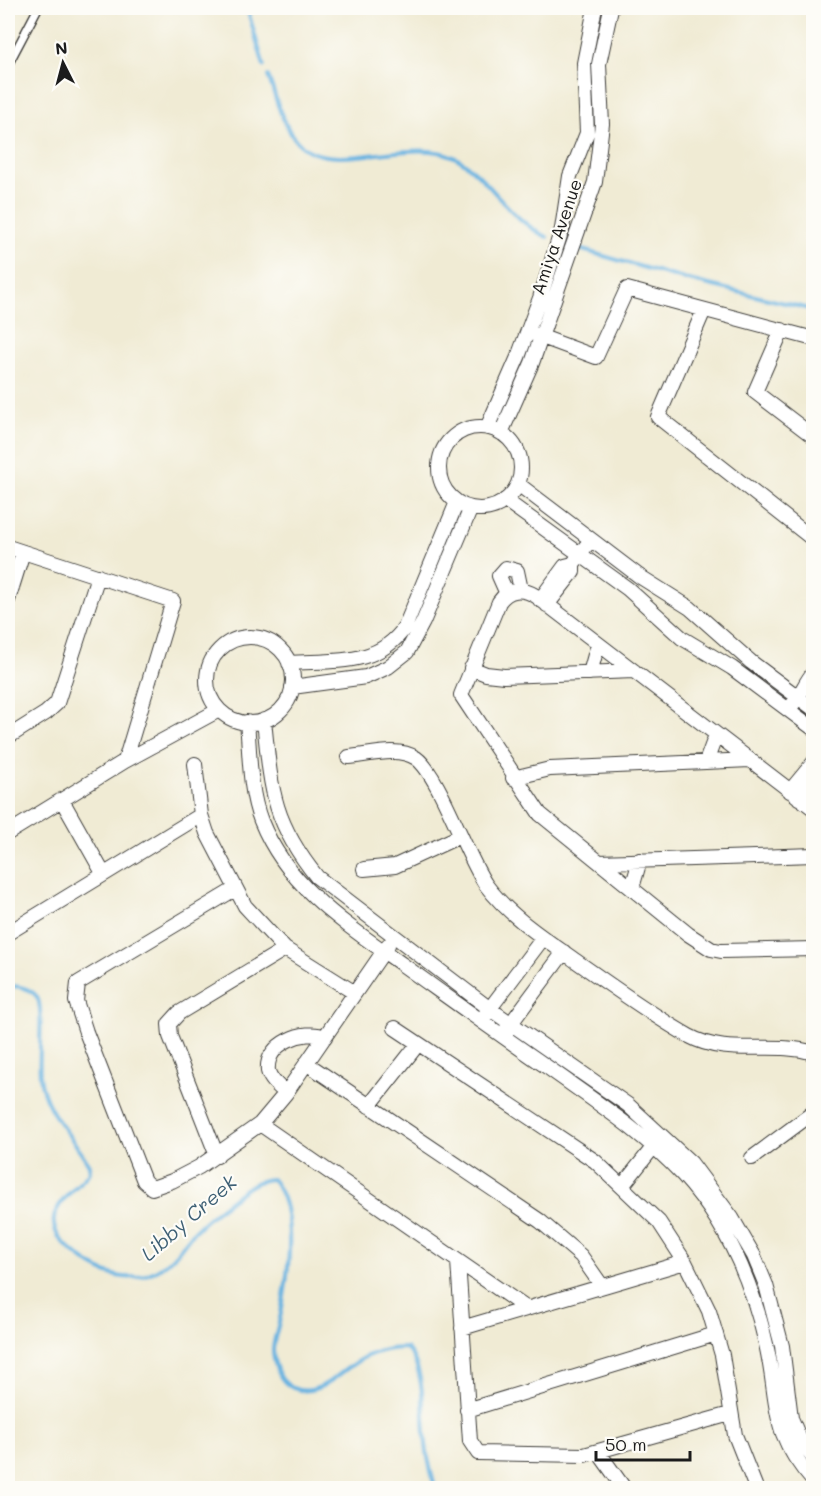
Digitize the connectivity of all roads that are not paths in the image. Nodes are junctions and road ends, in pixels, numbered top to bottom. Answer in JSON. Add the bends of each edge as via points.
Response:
{"nodes":[{"id":1,"x":38,"y":8,"type":"edge"},
{"id":2,"x":595,"y":8,"type":"edge"},
{"id":3,"x":611,"y":8,"type":"edge"},
{"id":4,"x":8,"y":65,"type":"edge"},
{"id":5,"x":704,"y":310,"type":"junction"},
{"id":6,"x":782,"y":330,"type":"junction"},
{"id":7,"x":528,"y":332,"type":"junction"},
{"id":8,"x":542,"y":337,"type":"junction"},
{"id":9,"x":813,"y":339,"type":"edge"},
{"id":10,"x":487,"y":428,"type":"junction"},
{"id":11,"x":501,"y":433,"type":"junction"},
{"id":12,"x":813,"y":437,"type":"edge"},
{"id":13,"x":518,"y":484,"type":"junction"},
{"id":14,"x":505,"y":500,"type":"junction"},
{"id":15,"x":457,"y":502,"type":"junction"},
{"id":16,"x":542,"y":502,"type":"junction"},
{"id":17,"x":471,"y":508,"type":"junction"},
{"id":18,"x":529,"y":518,"type":"junction"},
{"id":19,"x":567,"y":521,"type":"junction"},
{"id":20,"x":555,"y":536,"type":"junction"},
{"id":21,"x":591,"y":540,"type":"junction"},
{"id":22,"x":813,"y":540,"type":"edge"},
{"id":23,"x":8,"y":547,"type":"edge"},
{"id":24,"x":23,"y":552,"type":"junction"},
{"id":25,"x":577,"y":559,"type":"junction"},
{"id":26,"x":98,"y":576,"type":"junction"},
{"id":27,"x":521,"y":590,"type":"junction"},
{"id":28,"x":507,"y":594,"type":"junction"},
{"id":29,"x":8,"y":600,"type":"edge"},
{"id":30,"x":544,"y":602,"type":"junction"},
{"id":31,"x":598,"y":644,"type":"junction"},
{"id":32,"x":349,"y":659,"type":"junction"},
{"id":33,"x":333,"y":660,"type":"junction"},
{"id":34,"x":289,"y":663,"type":"junction"},
{"id":35,"x":471,"y":668,"type":"junction"},
{"id":36,"x":634,"y":671,"type":"junction"},
{"id":37,"x":813,"y":672,"type":"edge"},
{"id":38,"x":590,"y":673,"type":"junction"},
{"id":39,"x":352,"y":680,"type":"junction"},
{"id":40,"x":335,"y":683,"type":"junction"},
{"id":41,"x":292,"y":687,"type":"junction"},
{"id":42,"x":806,"y":691,"type":"edge"},
{"id":43,"x":813,"y":709,"type":"edge"},
{"id":44,"x":219,"y":710,"type":"junction"},
{"id":45,"x":788,"y":710,"type":"junction"},
{"id":46,"x":264,"y":720,"type":"junction"},
{"id":47,"x":247,"y":722,"type":"junction"},
{"id":48,"x":813,"y":729,"type":"edge"},
{"id":49,"x":716,"y":735,"type":"junction"},
{"id":50,"x":8,"y":737,"type":"edge"},
{"id":51,"x":349,"y":757,"type":"dead end"},
{"id":52,"x":750,"y":760,"type":"junction"},
{"id":53,"x":125,"y":762,"type":"junction"},
{"id":54,"x":706,"y":762,"type":"junction"},
{"id":55,"x":813,"y":762,"type":"edge"},
{"id":56,"x":195,"y":764,"type":"dead end"},
{"id":57,"x":513,"y":778,"type":"junction"},
{"id":58,"x":813,"y":780,"type":"edge"},
{"id":59,"x":795,"y":795,"type":"junction"},
{"id":60,"x":63,"y":801,"type":"junction"},
{"id":61,"x":813,"y":809,"type":"edge"},
{"id":62,"x":201,"y":815,"type":"junction"},
{"id":63,"x":8,"y":833,"type":"edge"},
{"id":64,"x":460,"y":836,"type":"junction"},
{"id":65,"x":813,"y":855,"type":"edge"},
{"id":66,"x":640,"y":860,"type":"junction"},
{"id":67,"x":599,"y":862,"type":"junction"},
{"id":68,"x":364,"y":869,"type":"dead end"},
{"id":69,"x":103,"y":873,"type":"junction"},
{"id":70,"x":632,"y":888,"type":"junction"},
{"id":71,"x":235,"y":889,"type":"junction"},
{"id":72,"x":8,"y":933,"type":"edge"},
{"id":73,"x":394,"y":937,"type":"junction"},
{"id":74,"x":543,"y":938,"type":"junction"},
{"id":75,"x":285,"y":949,"type":"junction"},
{"id":76,"x":813,"y":949,"type":"edge"},
{"id":77,"x":384,"y":951,"type":"junction"},
{"id":78,"x":564,"y":952,"type":"junction"},
{"id":79,"x":355,"y":993,"type":"junction"},
{"id":80,"x":490,"y":1009,"type":"junction"},
{"id":81,"x":480,"y":1021,"type":"junction"},
{"id":82,"x":510,"y":1024,"type":"junction"},
{"id":83,"x":395,"y":1028,"type":"dead end"},
{"id":84,"x":502,"y":1036,"type":"junction"},
{"id":85,"x":325,"y":1037,"type":"junction"},
{"id":86,"x":418,"y":1044,"type":"junction"},
{"id":87,"x":813,"y":1053,"type":"edge"},
{"id":88,"x":306,"y":1063,"type":"junction"},
{"id":89,"x":286,"y":1093,"type":"junction"},
{"id":90,"x":369,"y":1106,"type":"junction"},
{"id":91,"x":813,"y":1112,"type":"edge"},
{"id":92,"x":260,"y":1124,"type":"junction"},
{"id":93,"x":663,"y":1136,"type":"junction"},
{"id":94,"x":654,"y":1147,"type":"junction"},
{"id":95,"x":216,"y":1156,"type":"junction"},
{"id":96,"x":752,"y":1158,"type":"dead end"},
{"id":97,"x":623,"y":1185,"type":"junction"},
{"id":98,"x":458,"y":1261,"type":"junction"},
{"id":99,"x":685,"y":1262,"type":"junction"},
{"id":100,"x":602,"y":1286,"type":"junction"},
{"id":101,"x":526,"y":1308,"type":"junction"},
{"id":102,"x":462,"y":1328,"type":"junction"},
{"id":103,"x":716,"y":1334,"type":"junction"},
{"id":104,"x":467,"y":1410,"type":"junction"},
{"id":105,"x":730,"y":1414,"type":"junction"},
{"id":106,"x":599,"y":1453,"type":"junction"},
{"id":107,"x":813,"y":1459,"type":"edge"},
{"id":108,"x":813,"y":1482,"type":"edge"},
{"id":109,"x":624,"y":1488,"type":"edge"},
{"id":110,"x":755,"y":1488,"type":"edge"}],
"edges":[{"from":1,"to":4,"type":"lane"},
{"from":2,"to":7,"type":"street","name":"Amiya Avenue","via":[[584,63],[587,133],[570,176],[562,229]]},
{"from":3,"to":8,"type":"street","name":"Amiya Avenue","via":[[599,64],[602,124],[596,182]]},
{"from":5,"to":6,"type":"street"},
{"from":5,"to":8,"type":"street","via":[[627,289],[596,357]]},
{"from":5,"to":22,"type":"street","via":[[658,417]]},
{"from":6,"to":9,"type":"street"},
{"from":6,"to":12,"type":"street","via":[[754,392]]},
{"from":7,"to":8,"type":"street"},
{"from":7,"to":10,"type":"street","name":"Amiya Avenue"},
{"from":8,"to":11,"type":"street","name":"Amiya Avenue"},
{"from":10,"to":11,"type":"street"},
{"from":10,"to":15,"type":"street","via":[[458,434],[441,458],[439,468],[444,487]]},
{"from":11,"to":13,"type":"street","via":[[519,455]]},
{"from":13,"to":14,"type":"street"},
{"from":13,"to":16,"type":"street"},
{"from":14,"to":17,"type":"street","via":[[489,508]]},
{"from":14,"to":18,"type":"street"},
{"from":15,"to":17,"type":"street"},
{"from":15,"to":32,"type":"street","via":[[399,636],[383,650]]},
{"from":16,"to":18,"type":"street"},
{"from":16,"to":19,"type":"street"},
{"from":17,"to":39,"type":"street","via":[[412,644],[388,667]]},
{"from":18,"to":20,"type":"street"},
{"from":19,"to":20,"type":"street"},
{"from":19,"to":21,"type":"street"},
{"from":20,"to":25,"type":"street"},
{"from":21,"to":25,"type":"street"},
{"from":21,"to":42,"type":"street","via":[[690,608],[751,662]]},
{"from":23,"to":24,"type":"street"},
{"from":24,"to":26,"type":"street"},
{"from":24,"to":29,"type":"street"},
{"from":25,"to":30,"type":"street","via":[[573,572]]},
{"from":25,"to":45,"type":"street","via":[[639,598],[682,638],[732,668]]},
{"from":26,"to":50,"type":"street","via":[[57,703]]},
{"from":26,"to":53,"type":"street","via":[[173,601]]},
{"from":27,"to":28,"type":"street"},
{"from":27,"to":28,"type":"street","via":[[517,571],[506,568],[499,576]]},
{"from":27,"to":30,"type":"street"},
{"from":28,"to":35,"type":"street","via":[[499,602]]},
{"from":30,"to":31,"type":"street"},
{"from":31,"to":36,"type":"street"},
{"from":31,"to":38,"type":"street"},
{"from":32,"to":33,"type":"street"},
{"from":32,"to":39,"type":"street"},
{"from":33,"to":34,"type":"street"},
{"from":33,"to":40,"type":"street"},
{"from":34,"to":41,"type":"street"},
{"from":34,"to":44,"type":"street","via":[[283,653],[265,640],[242,638],[221,648],[207,678],[208,690]]},
{"from":35,"to":38,"type":"street","via":[[504,676]]},
{"from":35,"to":57,"type":"street","via":[[461,691],[462,699]]},
{"from":36,"to":38,"type":"street"},
{"from":36,"to":49,"type":"street"},
{"from":37,"to":42,"type":"street"},
{"from":39,"to":40,"type":"street"},
{"from":40,"to":41,"type":"street"},
{"from":41,"to":46,"type":"street","via":[[283,707]]},
{"from":42,"to":43,"type":"street"},
{"from":42,"to":45,"type":"street"},
{"from":44,"to":47,"type":"street"},
{"from":44,"to":53,"type":"street"},
{"from":45,"to":48,"type":"street"},
{"from":46,"to":47,"type":"street"},
{"from":46,"to":73,"type":"street","via":[[277,813],[299,852],[317,877]]},
{"from":47,"to":77,"type":"street","via":[[255,797],[268,836],[304,889]]},
{"from":49,"to":52,"type":"street"},
{"from":49,"to":54,"type":"street"},
{"from":51,"to":64,"type":"street","via":[[400,752],[418,759]]},
{"from":52,"to":54,"type":"street"},
{"from":52,"to":59,"type":"street"},
{"from":53,"to":60,"type":"street"},
{"from":54,"to":57,"type":"street","via":[[550,769]]},
{"from":55,"to":59,"type":"street"},
{"from":56,"to":62,"type":"street"},
{"from":57,"to":67,"type":"street","via":[[544,819]]},
{"from":58,"to":59,"type":"street"},
{"from":59,"to":61,"type":"street"},
{"from":60,"to":63,"type":"street"},
{"from":60,"to":69,"type":"street"},
{"from":62,"to":69,"type":"street"},
{"from":62,"to":71,"type":"street","via":[[213,849]]},
{"from":64,"to":68,"type":"street","via":[[395,866]]},
{"from":64,"to":74,"type":"street","via":[[487,886]]},
{"from":65,"to":66,"type":"street"},
{"from":66,"to":67,"type":"street"},
{"from":66,"to":70,"type":"street"},
{"from":67,"to":70,"type":"street"},
{"from":69,"to":72,"type":"street"},
{"from":70,"to":76,"type":"street","via":[[711,949]]},
{"from":71,"to":75,"type":"street","via":[[245,906]]},
{"from":71,"to":95,"type":"street","via":[[87,977],[78,983],[76,993],[86,1032],[148,1186],[165,1185]]},
{"from":73,"to":77,"type":"street"},
{"from":73,"to":80,"type":"street"},
{"from":74,"to":78,"type":"street"},
{"from":74,"to":80,"type":"street"},
{"from":75,"to":79,"type":"street"},
{"from":75,"to":95,"type":"street","via":[[179,1013],[169,1024],[170,1036]]},
{"from":77,"to":79,"type":"street"},
{"from":77,"to":81,"type":"street"},
{"from":78,"to":82,"type":"street"},
{"from":78,"to":87,"type":"street","via":[[636,1003],[705,1044],[728,1049],[800,1048]]},
{"from":79,"to":85,"type":"street"},
{"from":80,"to":81,"type":"street"},
{"from":80,"to":82,"type":"street"},
{"from":81,"to":84,"type":"street"},
{"from":82,"to":84,"type":"street"},
{"from":82,"to":93,"type":"street","via":[[628,1105]]},
{"from":83,"to":86,"type":"street"},
{"from":84,"to":94,"type":"street"},
{"from":85,"to":88,"type":"street"},
{"from":85,"to":89,"type":"street","via":[[301,1034],[272,1055],[270,1077]]},
{"from":86,"to":90,"type":"street"},
{"from":86,"to":97,"type":"street","via":[[595,1161]]},
{"from":88,"to":89,"type":"street"},
{"from":88,"to":90,"type":"street"},
{"from":89,"to":92,"type":"street"},
{"from":90,"to":100,"type":"street","via":[[566,1241]]},
{"from":91,"to":96,"type":"street"},
{"from":92,"to":95,"type":"street"},
{"from":92,"to":98,"type":"street"},
{"from":93,"to":94,"type":"street"},
{"from":93,"to":107,"type":"street","via":[[712,1189],[754,1256],[782,1346],[791,1418]]},
{"from":94,"to":97,"type":"street"},
{"from":94,"to":108,"type":"street","via":[[700,1197],[740,1262],[752,1290],[766,1346],[780,1430],[786,1446]]},
{"from":97,"to":99,"type":"street","via":[[659,1222]]},
{"from":98,"to":101,"type":"street"},
{"from":98,"to":102,"type":"street"},
{"from":99,"to":100,"type":"street"},
{"from":99,"to":103,"type":"street"},
{"from":100,"to":101,"type":"street"},
{"from":101,"to":102,"type":"street"},
{"from":102,"to":104,"type":"street"},
{"from":103,"to":104,"type":"street"},
{"from":103,"to":105,"type":"street"},
{"from":104,"to":106,"type":"street","via":[[470,1441],[478,1453],[570,1457]]},
{"from":105,"to":106,"type":"street"},
{"from":105,"to":110,"type":"street","via":[[740,1453]]},
{"from":106,"to":109,"type":"street"}]}
